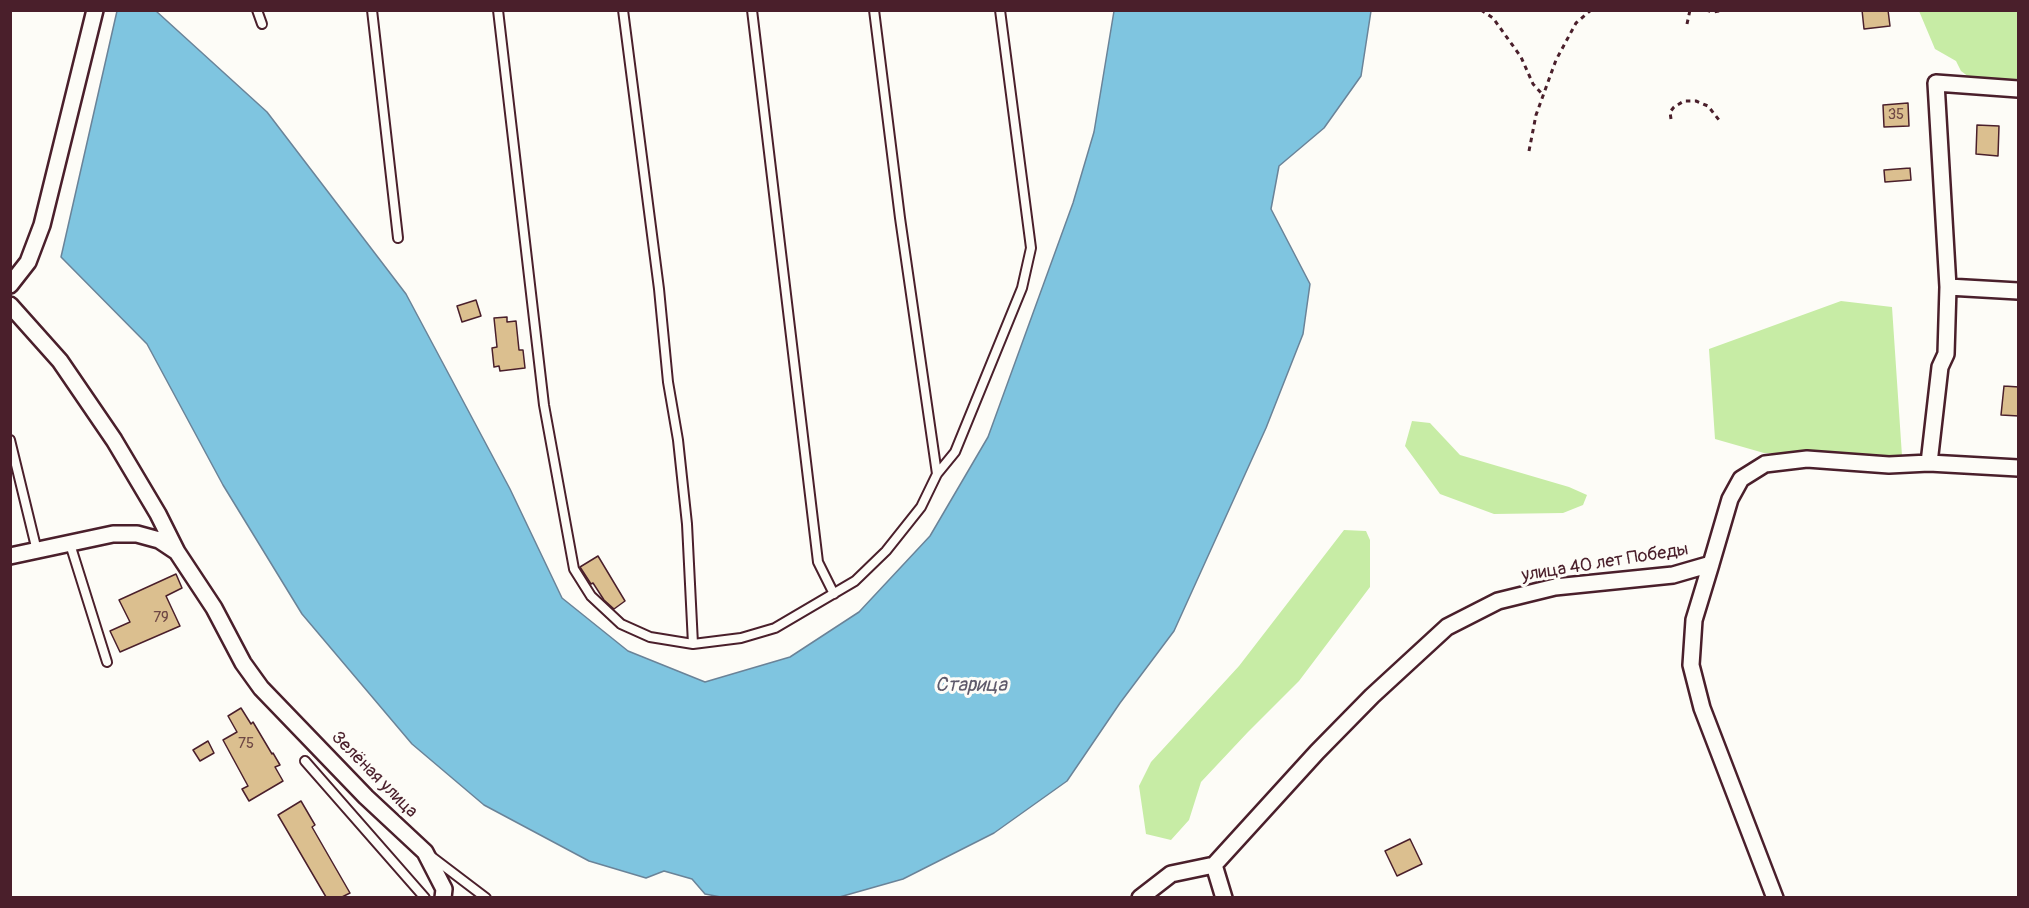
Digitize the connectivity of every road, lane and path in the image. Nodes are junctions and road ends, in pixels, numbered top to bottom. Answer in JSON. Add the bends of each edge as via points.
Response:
{"nodes":[{"id":1,"x":95,"y":10,"type":"edge"},
{"id":2,"x":257,"y":10,"type":"edge"},
{"id":3,"x":372,"y":10,"type":"edge"},
{"id":4,"x":498,"y":10,"type":"edge"},
{"id":5,"x":623,"y":10,"type":"edge"},
{"id":6,"x":752,"y":10,"type":"edge"},
{"id":7,"x":874,"y":10,"type":"edge"},
{"id":8,"x":1000,"y":10,"type":"edge"},
{"id":9,"x":1481,"y":10,"type":"edge"},
{"id":10,"x":1591,"y":10,"type":"edge"},
{"id":11,"x":1690,"y":10,"type":"edge"},
{"id":12,"x":1706,"y":10,"type":"edge"},
{"id":13,"x":1725,"y":10,"type":"edge"},
{"id":14,"x":262,"y":24,"type":"dead end"},
{"id":15,"x":1687,"y":24,"type":"dead end"},
{"id":16,"x":2019,"y":89,"type":"edge"},
{"id":17,"x":1543,"y":96,"type":"junction"},
{"id":18,"x":1671,"y":119,"type":"dead end"},
{"id":19,"x":1719,"y":120,"type":"dead end"},
{"id":20,"x":1529,"y":151,"type":"dead end"},
{"id":21,"x":398,"y":238,"type":"dead end"},
{"id":22,"x":10,"y":285,"type":"edge"},
{"id":23,"x":1948,"y":287,"type":"junction"},
{"id":24,"x":2019,"y":291,"type":"edge"},
{"id":25,"x":10,"y":305,"type":"edge"},
{"id":26,"x":10,"y":440,"type":"edge"},
{"id":27,"x":1929,"y":463,"type":"junction"},
{"id":28,"x":2019,"y":468,"type":"edge"},
{"id":29,"x":937,"y":474,"type":"junction"},
{"id":30,"x":70,"y":544,"type":"junction"},
{"id":31,"x":37,"y":551,"type":"junction"},
{"id":32,"x":177,"y":552,"type":"junction"},
{"id":33,"x":10,"y":556,"type":"edge"},
{"id":34,"x":1711,"y":564,"type":"junction"},
{"id":35,"x":834,"y":594,"type":"junction"},
{"id":36,"x":693,"y":644,"type":"junction"},
{"id":37,"x":107,"y":663,"type":"dead end"},
{"id":38,"x":305,"y":761,"type":"dead end"},
{"id":39,"x":425,"y":852,"type":"junction"},
{"id":40,"x":1214,"y":865,"type":"junction"},
{"id":41,"x":425,"y":897,"type":"edge"},
{"id":42,"x":443,"y":897,"type":"edge"},
{"id":43,"x":486,"y":897,"type":"edge"},
{"id":44,"x":1140,"y":897,"type":"edge"},
{"id":45,"x":1224,"y":897,"type":"edge"},
{"id":46,"x":1775,"y":897,"type":"edge"}],
"edges":[{"from":1,"to":22,"type":"street","via":[[42,225],[28,262]]},
{"from":2,"to":14,"type":"lane"},
{"from":3,"to":21,"type":"lane"},
{"from":4,"to":36,"type":"lane","via":[[544,405],[574,569],[591,596],[621,624],[650,637]]},
{"from":5,"to":36,"type":"lane","via":[[687,524]]},
{"from":6,"to":35,"type":"lane","via":[[818,562]]},
{"from":7,"to":29,"type":"lane"},
{"from":8,"to":29,"type":"lane","via":[[1031,248],[1022,288],[955,452]]},
{"from":9,"to":17,"type":"path","via":[[1493,18]]},
{"from":10,"to":17,"type":"path","via":[[1576,23]]},
{"from":11,"to":15,"type":"path"},
{"from":12,"to":13,"type":"path"},
{"from":16,"to":23,"type":"street","via":[[1936,83]]},
{"from":17,"to":20,"type":"path"},
{"from":18,"to":19,"type":"path","via":[[1674,107],[1684,101],[1696,101],[1708,106]]},
{"from":23,"to":24,"type":"street"},
{"from":23,"to":27,"type":"street","via":[[1946,354],[1940,367]]},
{"from":25,"to":32,"type":"street","name":"Зелёная улица","via":[[60,361],[114,440]]},
{"from":26,"to":31,"type":"lane"},
{"from":27,"to":28,"type":"street","name":"улица 40 лет Победы"},
{"from":27,"to":34,"type":"street","name":"улица 40 лет Победы","via":[[1889,465],[1807,459],[1765,464],[1741,478],[1730,499]]},
{"from":29,"to":35,"type":"lane","via":[[921,507],[886,551]]},
{"from":30,"to":31,"type":"street"},
{"from":30,"to":32,"type":"street","via":[[112,534],[137,534],[159,540]]},
{"from":30,"to":37,"type":"lane"},
{"from":31,"to":33,"type":"street"},
{"from":32,"to":39,"type":"street","name":"Зелёная улица","via":[[261,688]]},
{"from":34,"to":40,"type":"street","name":"улица 40 лет Победы","via":[[1673,575],[1555,587],[1498,601],[1447,627],[1317,752]]},
{"from":34,"to":46,"type":"street","via":[[1694,620],[1691,664],[1702,708]]},
{"from":35,"to":36,"type":"lane","via":[[776,628],[741,638]]},
{"from":38,"to":41,"type":"lane"},
{"from":39,"to":42,"type":"street","name":"Зелёная улица","via":[[444,889]]},
{"from":39,"to":43,"type":"lane"},
{"from":40,"to":44,"type":"street","via":[[1171,874]]},
{"from":40,"to":45,"type":"street"}]}
